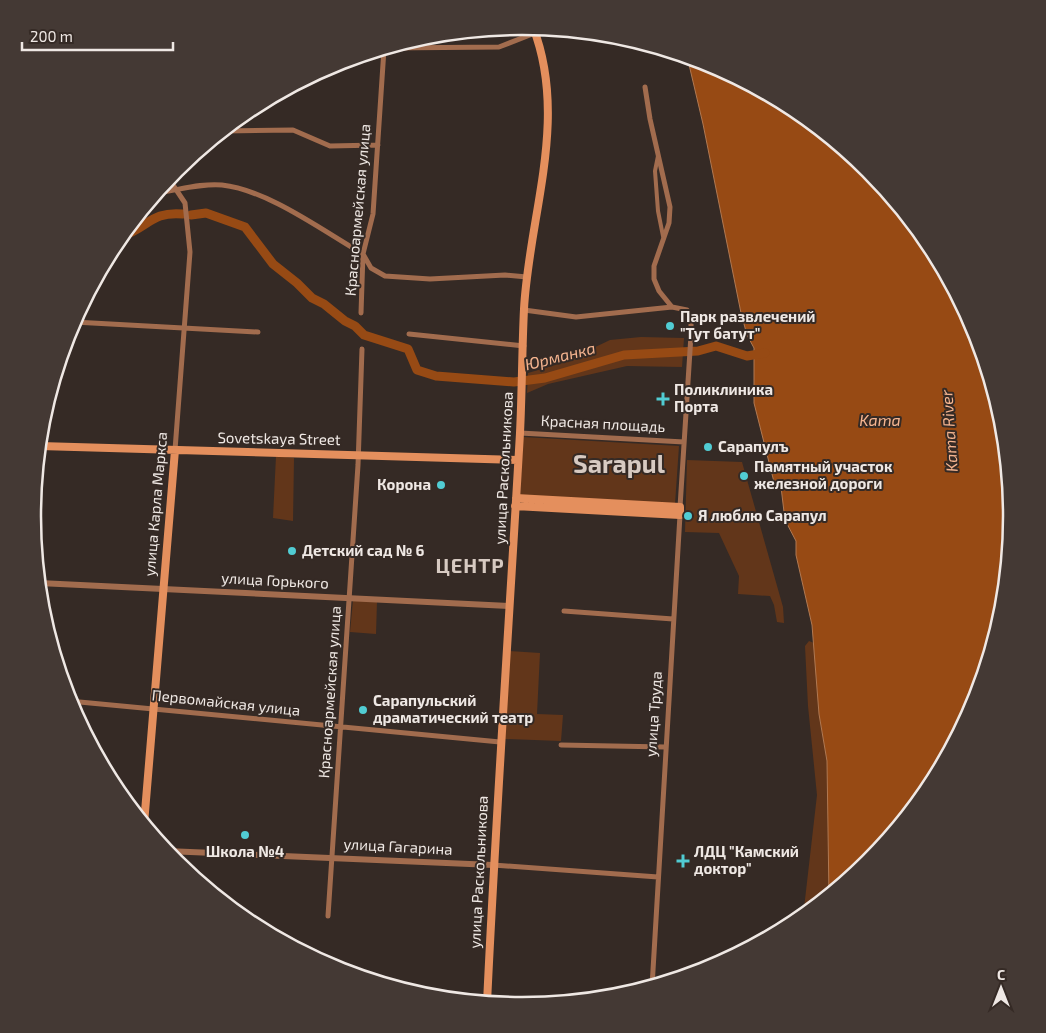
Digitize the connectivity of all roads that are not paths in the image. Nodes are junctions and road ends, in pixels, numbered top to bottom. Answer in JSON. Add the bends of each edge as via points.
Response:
{"nodes":[{"id":1,"x":524,"y":35,"type":"edge"},
{"id":2,"x":535,"y":35,"type":"edge"},
{"id":3,"x":412,"y":48,"type":"edge"},
{"id":4,"x":384,"y":56,"type":"edge"},
{"id":5,"x":645,"y":87,"type":"dead end"},
{"id":6,"x":235,"y":131,"type":"edge"},
{"id":7,"x":378,"y":145,"type":"junction"},
{"id":8,"x":658,"y":151,"type":"junction"},
{"id":9,"x":174,"y":185,"type":"edge"},
{"id":10,"x":177,"y":189,"type":"junction"},
{"id":11,"x":169,"y":191,"type":"edge"},
{"id":12,"x":662,"y":245,"type":"junction"},
{"id":13,"x":363,"y":254,"type":"junction"},
{"id":14,"x":527,"y":277,"type":"junction"},
{"id":15,"x":672,"y":307,"type":"junction"},
{"id":16,"x":524,"y":310,"type":"junction"},
{"id":17,"x":361,"y":313,"type":"dead end"},
{"id":18,"x":82,"y":323,"type":"edge"},
{"id":19,"x":184,"y":329,"type":"junction"},
{"id":20,"x":258,"y":332,"type":"dead end"},
{"id":21,"x":409,"y":334,"type":"dead end"},
{"id":22,"x":362,"y":349,"type":"dead end"},
{"id":23,"x":524,"y":349,"type":"junction"},
{"id":24,"x":520,"y":433,"type":"junction"},
{"id":25,"x":684,"y":442,"type":"junction"},
{"id":26,"x":47,"y":446,"type":"edge"},
{"id":27,"x":174,"y":450,"type":"junction"},
{"id":28,"x":358,"y":455,"type":"junction"},
{"id":29,"x":518,"y":460,"type":"junction"},
{"id":30,"x":516,"y":502,"type":"junction"},
{"id":31,"x":680,"y":511,"type":"junction"},
{"id":32,"x":47,"y":583,"type":"edge"},
{"id":33,"x":163,"y":588,"type":"junction"},
{"id":34,"x":349,"y":597,"type":"junction"},
{"id":35,"x":509,"y":606,"type":"junction"},
{"id":36,"x":564,"y":611,"type":"dead end"},
{"id":37,"x":673,"y":619,"type":"junction"},
{"id":38,"x":78,"y":702,"type":"edge"},
{"id":39,"x":154,"y":708,"type":"junction"},
{"id":40,"x":340,"y":727,"type":"junction"},
{"id":41,"x":500,"y":742,"type":"junction"},
{"id":42,"x":561,"y":745,"type":"dead end"},
{"id":43,"x":665,"y":747,"type":"junction"},
{"id":44,"x":145,"y":815,"type":"edge"},
{"id":45,"x":178,"y":851,"type":"edge"},
{"id":46,"x":332,"y":857,"type":"junction"},
{"id":47,"x":493,"y":865,"type":"junction"},
{"id":48,"x":658,"y":877,"type":"junction"},
{"id":49,"x":328,"y":916,"type":"dead end"},
{"id":50,"x":652,"y":981,"type":"edge"},
{"id":51,"x":487,"y":997,"type":"edge"}],
"edges":[{"from":1,"to":3,"type":"street","via":[[499,47]]},
{"from":2,"to":14,"type":"main road","name":"улица Раскольникова","via":[[545,70],[549,119]]},
{"from":4,"to":7,"type":"street","name":"Красноармейская улица"},
{"from":5,"to":8,"type":"street"},
{"from":6,"to":7,"type":"street","via":[[293,130],[330,146]]},
{"from":7,"to":13,"type":"street","name":"Красноармейская улица","via":[[373,214]]},
{"from":8,"to":12,"type":"street","via":[[655,171],[658,211],[664,230]]},
{"from":8,"to":12,"type":"street","via":[[670,208]]},
{"from":9,"to":10,"type":"street","name":"улица Карла Маркса"},
{"from":10,"to":11,"type":"street"},
{"from":10,"to":13,"type":"street","via":[[222,185],[256,192]]},
{"from":10,"to":19,"type":"street","name":"улица Карла Маркса","via":[[185,203],[190,236]]},
{"from":12,"to":15,"type":"street","via":[[654,266],[654,279]]},
{"from":13,"to":14,"type":"street","via":[[371,268],[385,276],[430,279]]},
{"from":13,"to":17,"type":"street","name":"Красноармейская улица"},
{"from":14,"to":16,"type":"main road","name":"улица Раскольникова"},
{"from":15,"to":16,"type":"street","via":[[576,317]]},
{"from":15,"to":25,"type":"street","name":"улица Труда","via":[[687,310],[691,320]]},
{"from":16,"to":23,"type":"main road","name":"улица Раскольникова"},
{"from":18,"to":19,"type":"street"},
{"from":19,"to":20,"type":"street"},
{"from":19,"to":27,"type":"street","name":"улица Карла Маркса"},
{"from":21,"to":23,"type":"street"},
{"from":22,"to":28,"type":"street","name":"Красноармейская улица"},
{"from":23,"to":24,"type":"main road","name":"улица Раскольникова"},
{"from":24,"to":25,"type":"street","name":"Красная площадь"},
{"from":24,"to":29,"type":"main road","name":"улица Раскольникова"},
{"from":25,"to":31,"type":"street","name":"улица Труда"},
{"from":26,"to":27,"type":"main road","name":"Sovetskaya Street"},
{"from":27,"to":28,"type":"main road","name":"Sovetskaya Street"},
{"from":27,"to":33,"type":"main road","name":"улица Карла Маркса"},
{"from":28,"to":29,"type":"main road","name":"Sovetskaya Street"},
{"from":28,"to":34,"type":"street","name":"Красноармейская улица"},
{"from":29,"to":30,"type":"main road","name":"улица Раскольникова"},
{"from":30,"to":31,"type":"main road"},
{"from":30,"to":35,"type":"main road","name":"улица Раскольникова"},
{"from":31,"to":37,"type":"street","name":"улица Труда"},
{"from":32,"to":33,"type":"street","name":"улица Горького"},
{"from":33,"to":34,"type":"street","name":"улица Горького"},
{"from":33,"to":39,"type":"main road","name":"улица Карла Маркса"},
{"from":34,"to":35,"type":"street","name":"улица Горького"},
{"from":34,"to":40,"type":"street","name":"Красноармейская улица"},
{"from":35,"to":41,"type":"main road","name":"улица Раскольникова"},
{"from":36,"to":37,"type":"street"},
{"from":37,"to":43,"type":"street","name":"улица Труда"},
{"from":38,"to":39,"type":"street","name":"Первомайская улица"},
{"from":39,"to":40,"type":"street","name":"Первомайская улица"},
{"from":39,"to":44,"type":"main road","name":"улица Карла Маркса"},
{"from":40,"to":41,"type":"street","name":"Первомайская улица"},
{"from":40,"to":46,"type":"street","name":"Красноармейская улица"},
{"from":41,"to":47,"type":"main road","name":"улица Раскольникова"},
{"from":42,"to":43,"type":"street"},
{"from":43,"to":48,"type":"street","name":"улица Труда"},
{"from":45,"to":46,"type":"street","name":"улица Гагарина"},
{"from":46,"to":47,"type":"street","name":"улица Гагарина"},
{"from":46,"to":49,"type":"street","name":"Красноармейская улица"},
{"from":47,"to":48,"type":"street","name":"улица Гагарина"},
{"from":47,"to":51,"type":"main road","name":"улица Раскольникова"},
{"from":48,"to":50,"type":"street","name":"улица Труда"}]}
